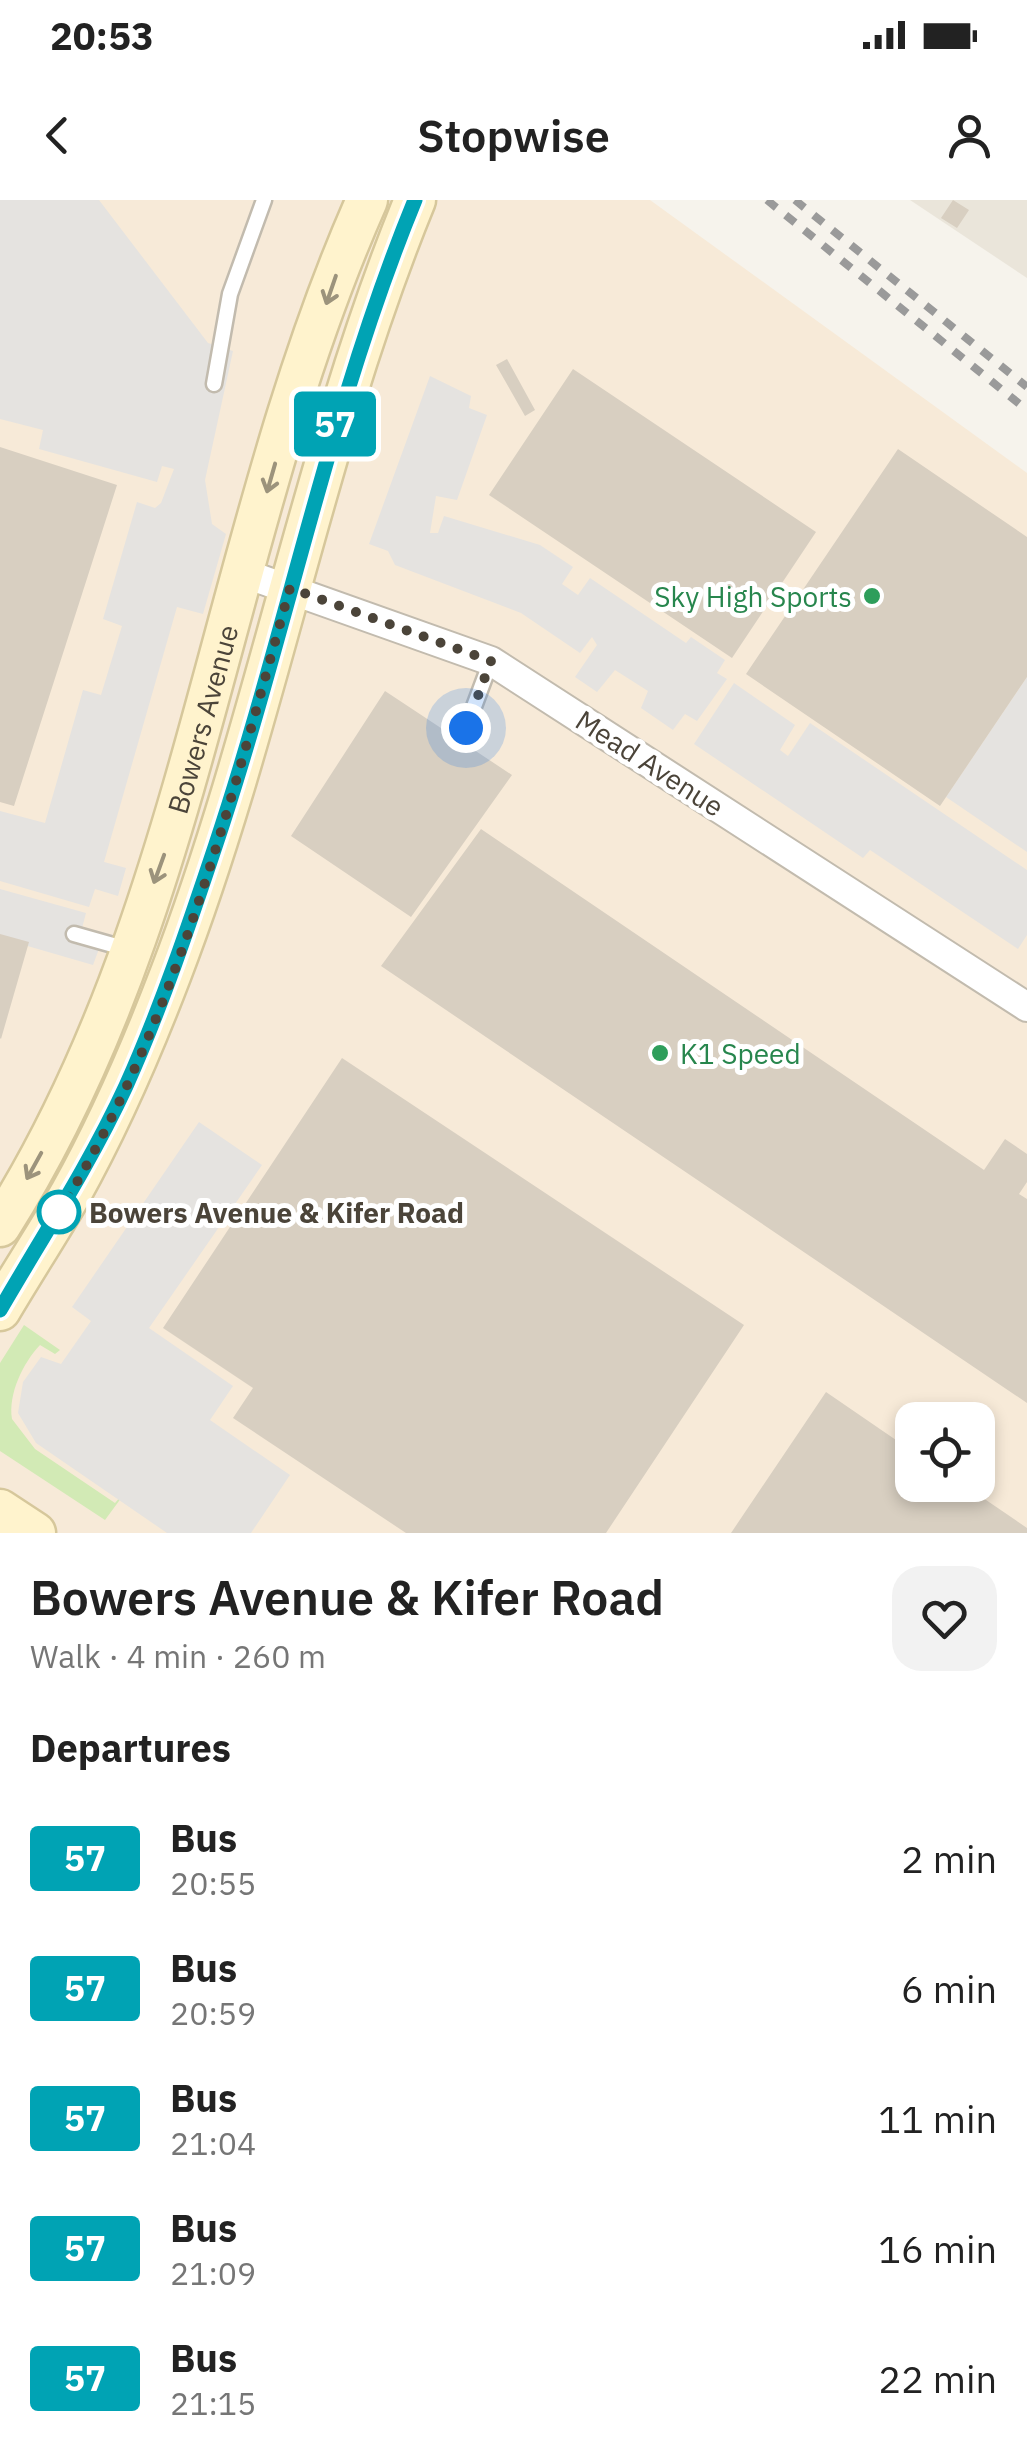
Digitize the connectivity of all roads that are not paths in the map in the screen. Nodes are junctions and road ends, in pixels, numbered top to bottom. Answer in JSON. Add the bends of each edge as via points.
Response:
{"nodes":[{"id":1,"x":264,"y":200,"type":"edge"},
{"id":2,"x":368,"y":200,"type":"edge"},
{"id":3,"x":414,"y":200,"type":"edge"},
{"id":4,"x":214,"y":384,"type":"dead end"},
{"id":5,"x":246,"y":574,"type":"junction"},
{"id":6,"x":290,"y":588,"type":"junction"},
{"id":7,"x":491,"y":661,"type":"junction"},
{"id":8,"x":466,"y":728,"type":"dead end"},
{"id":9,"x":74,"y":934,"type":"dead end"},
{"id":10,"x":131,"y":950,"type":"junction"},
{"id":11,"x":1027,"y":1007,"type":"edge"},
{"id":12,"x":0,"y":1226,"type":"edge"},
{"id":13,"x":0,"y":1310,"type":"edge"},
{"id":14,"x":0,"y":1510,"type":"edge"},
{"id":15,"x":35,"y":1533,"type":"edge"}],
"edges":[{"from":1,"to":4,"type":"lane","via":[[230,294]]},
{"from":2,"to":5,"type":"main road","name":"Bowers Avenue","one_way":true,"via":[[298,384]]},
{"from":3,"to":6,"type":"main road","name":"Bowers Avenue","via":[[367,322]]},
{"from":5,"to":6,"type":"street","name":"Mead Avenue"},
{"from":5,"to":10,"type":"main road","name":"Bowers Avenue","one_way":true},
{"from":6,"to":7,"type":"street","name":"Mead Avenue"},
{"from":6,"to":13,"type":"main road","name":"Bowers Avenue","via":[[217,842],[153,1019],[71,1193]]},
{"from":7,"to":8,"type":"lane"},
{"from":7,"to":11,"type":"street","name":"Mead Avenue"},
{"from":9,"to":10,"type":"lane"},
{"from":10,"to":12,"type":"main road","name":"Bowers Avenue","one_way":true,"via":[[67,1106]]},
{"from":14,"to":15,"type":"main road"}]}
